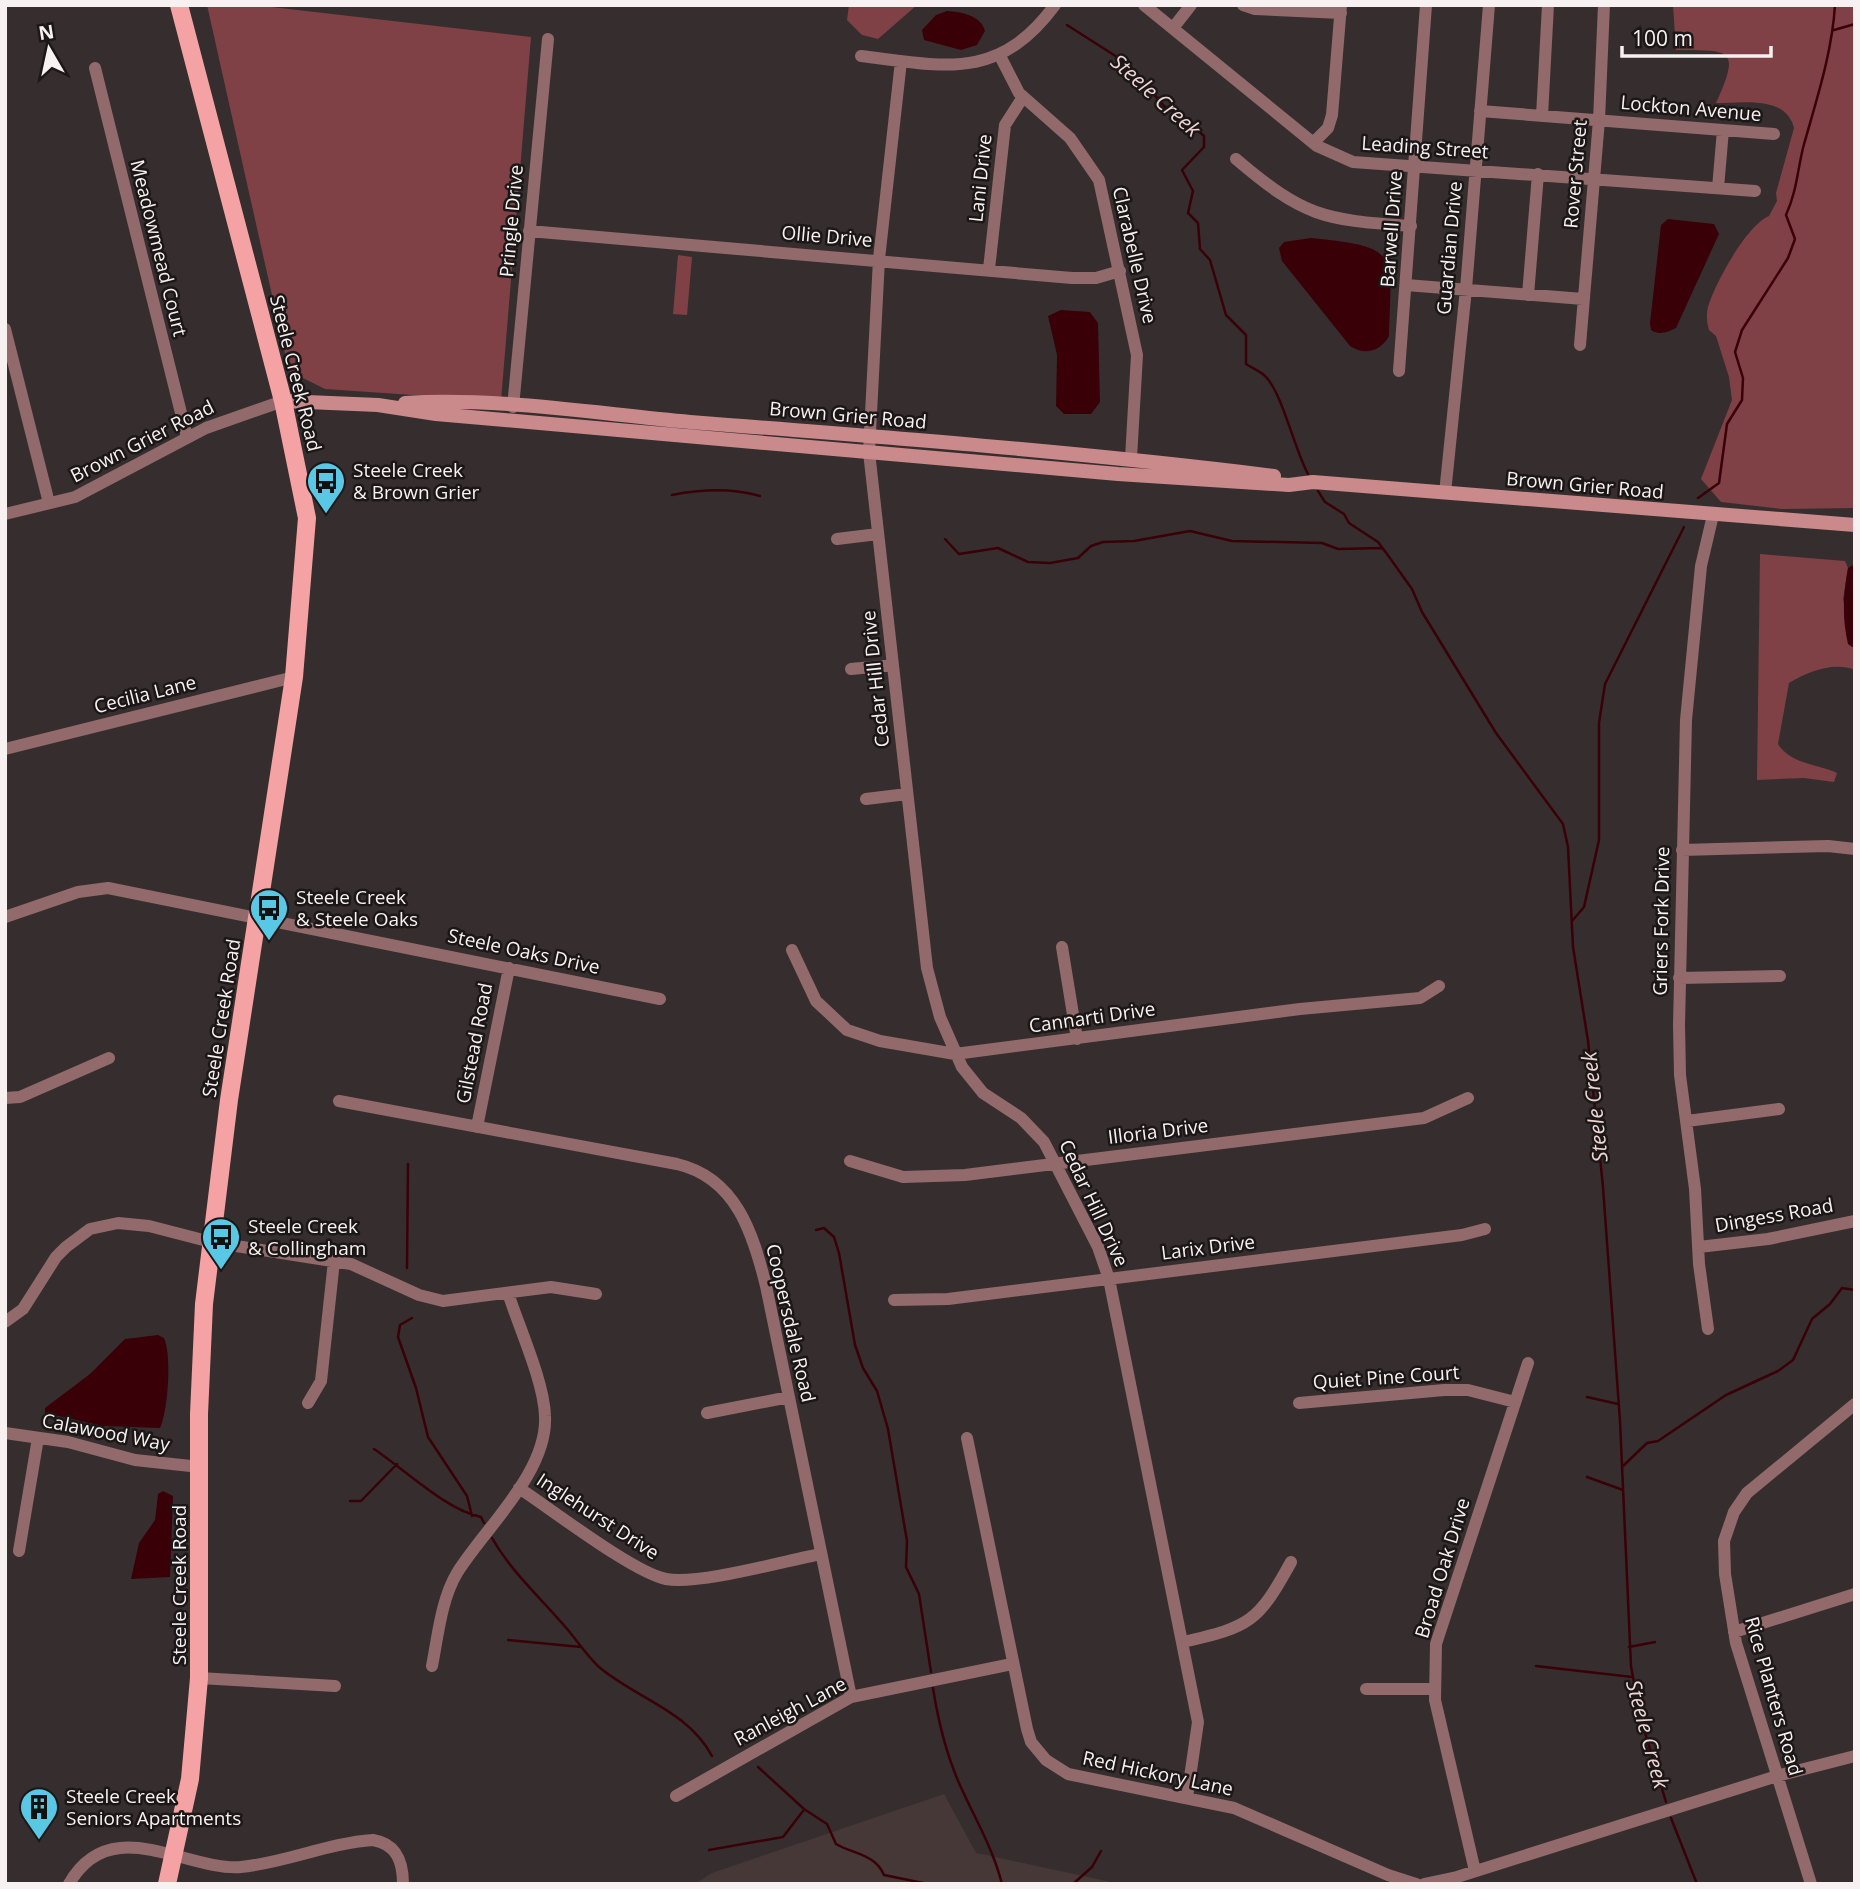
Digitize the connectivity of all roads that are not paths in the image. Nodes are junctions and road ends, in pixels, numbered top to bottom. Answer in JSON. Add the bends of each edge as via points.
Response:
{"nodes":[{"id":1,"x":178,"y":5,"type":"edge"},
{"id":2,"x":1055,"y":5,"type":"edge"},
{"id":3,"x":1144,"y":5,"type":"edge"},
{"id":4,"x":1191,"y":5,"type":"edge"},
{"id":5,"x":1243,"y":5,"type":"edge"},
{"id":6,"x":1426,"y":5,"type":"edge"},
{"id":7,"x":1489,"y":5,"type":"edge"},
{"id":8,"x":1549,"y":5,"type":"edge"},
{"id":9,"x":1604,"y":5,"type":"edge"},
{"id":10,"x":1341,"y":9,"type":"edge"},
{"id":11,"x":1173,"y":28,"type":"junction"},
{"id":12,"x":548,"y":39,"type":"dead end"},
{"id":13,"x":999,"y":54,"type":"junction"},
{"id":14,"x":861,"y":56,"type":"dead end"},
{"id":15,"x":901,"y":61,"type":"junction"},
{"id":16,"x":95,"y":68,"type":"dead end"},
{"id":17,"x":1023,"y":97,"type":"junction"},
{"id":18,"x":1480,"y":111,"type":"junction"},
{"id":19,"x":1542,"y":116,"type":"junction"},
{"id":20,"x":1599,"y":120,"type":"junction"},
{"id":21,"x":1723,"y":130,"type":"junction"},
{"id":22,"x":1774,"y":134,"type":"dead end"},
{"id":23,"x":1313,"y":143,"type":"junction"},
{"id":24,"x":1236,"y":159,"type":"dead end"},
{"id":25,"x":1415,"y":166,"type":"junction"},
{"id":26,"x":1475,"y":170,"type":"junction"},
{"id":27,"x":1538,"y":174,"type":"junction"},
{"id":28,"x":1594,"y":177,"type":"junction"},
{"id":29,"x":1718,"y":188,"type":"junction"},
{"id":30,"x":1755,"y":191,"type":"dead end"},
{"id":31,"x":1412,"y":226,"type":"junction"},
{"id":32,"x":529,"y":231,"type":"junction"},
{"id":33,"x":879,"y":259,"type":"junction"},
{"id":34,"x":989,"y":269,"type":"junction"},
{"id":35,"x":1120,"y":271,"type":"junction"},
{"id":36,"x":1406,"y":285,"type":"junction"},
{"id":37,"x":1466,"y":289,"type":"junction"},
{"id":38,"x":1528,"y":295,"type":"junction"},
{"id":39,"x":1583,"y":299,"type":"junction"},
{"id":40,"x":5,"y":329,"type":"edge"},
{"id":41,"x":1580,"y":345,"type":"dead end"},
{"id":42,"x":1399,"y":371,"type":"dead end"},
{"id":43,"x":283,"y":401,"type":"junction"},
{"id":44,"x":378,"y":405,"type":"junction"},
{"id":45,"x":513,"y":407,"type":"junction"},
{"id":46,"x":871,"y":436,"type":"junction"},
{"id":47,"x":187,"y":437,"type":"junction"},
{"id":48,"x":869,"y":452,"type":"junction"},
{"id":49,"x":1131,"y":458,"type":"junction"},
{"id":50,"x":988,"y":462,"type":"junction"},
{"id":51,"x":1313,"y":482,"type":"junction"},
{"id":52,"x":1444,"y":493,"type":"junction"},
{"id":53,"x":49,"y":503,"type":"junction"},
{"id":54,"x":5,"y":514,"type":"edge"},
{"id":55,"x":1713,"y":515,"type":"junction"},
{"id":56,"x":1855,"y":525,"type":"edge"},
{"id":57,"x":878,"y":534,"type":"junction"},
{"id":58,"x":837,"y":539,"type":"dead end"},
{"id":59,"x":893,"y":665,"type":"junction"},
{"id":60,"x":851,"y":669,"type":"dead end"},
{"id":61,"x":294,"y":677,"type":"junction"},
{"id":62,"x":5,"y":749,"type":"edge"},
{"id":63,"x":907,"y":794,"type":"junction"},
{"id":64,"x":866,"y":799,"type":"dead end"},
{"id":65,"x":1855,"y":849,"type":"edge"},
{"id":66,"x":1682,"y":850,"type":"junction"},
{"id":67,"x":257,"y":916,"type":"junction"},
{"id":68,"x":5,"y":918,"type":"edge"},
{"id":69,"x":1062,"y":947,"type":"dead end"},
{"id":70,"x":792,"y":950,"type":"dead end"},
{"id":71,"x":509,"y":968,"type":"junction"},
{"id":72,"x":1780,"y":976,"type":"dead end"},
{"id":73,"x":1679,"y":978,"type":"junction"},
{"id":74,"x":1439,"y":986,"type":"dead end"},
{"id":75,"x":660,"y":999,"type":"dead end"},
{"id":76,"x":1077,"y":1040,"type":"junction"},
{"id":77,"x":955,"y":1054,"type":"junction"},
{"id":78,"x":109,"y":1058,"type":"dead end"},
{"id":79,"x":5,"y":1098,"type":"edge"},
{"id":80,"x":1468,"y":1098,"type":"dead end"},
{"id":81,"x":339,"y":1101,"type":"dead end"},
{"id":82,"x":1779,"y":1109,"type":"dead end"},
{"id":83,"x":1687,"y":1121,"type":"junction"},
{"id":84,"x":477,"y":1127,"type":"junction"},
{"id":85,"x":850,"y":1161,"type":"dead end"},
{"id":86,"x":1055,"y":1163,"type":"junction"},
{"id":87,"x":1855,"y":1221,"type":"edge"},
{"id":88,"x":1485,"y":1229,"type":"dead end"},
{"id":89,"x":211,"y":1242,"type":"junction"},
{"id":90,"x":1699,"y":1247,"type":"junction"},
{"id":91,"x":334,"y":1261,"type":"junction"},
{"id":92,"x":1109,"y":1279,"type":"junction"},
{"id":93,"x":508,"y":1293,"type":"junction"},
{"id":94,"x":596,"y":1294,"type":"dead end"},
{"id":95,"x":894,"y":1300,"type":"dead end"},
{"id":96,"x":5,"y":1322,"type":"edge"},
{"id":97,"x":1708,"y":1329,"type":"dead end"},
{"id":98,"x":1528,"y":1363,"type":"dead end"},
{"id":99,"x":789,"y":1397,"type":"junction"},
{"id":100,"x":1515,"y":1402,"type":"junction"},
{"id":101,"x":308,"y":1403,"type":"dead end"},
{"id":102,"x":1299,"y":1403,"type":"dead end"},
{"id":103,"x":1855,"y":1404,"type":"edge"},
{"id":104,"x":707,"y":1413,"type":"dead end"},
{"id":105,"x":5,"y":1433,"type":"edge"},
{"id":106,"x":38,"y":1438,"type":"junction"},
{"id":107,"x":967,"y":1438,"type":"dead end"},
{"id":108,"x":200,"y":1467,"type":"junction"},
{"id":109,"x":519,"y":1488,"type":"junction"},
{"id":110,"x":19,"y":1551,"type":"dead end"},
{"id":111,"x":821,"y":1554,"type":"junction"},
{"id":112,"x":1292,"y":1562,"type":"dead end"},
{"id":113,"x":1855,"y":1594,"type":"edge"},
{"id":114,"x":1734,"y":1632,"type":"junction"},
{"id":115,"x":1183,"y":1642,"type":"junction"},
{"id":116,"x":1012,"y":1664,"type":"junction"},
{"id":117,"x":432,"y":1666,"type":"dead end"},
{"id":118,"x":199,"y":1678,"type":"junction"},
{"id":119,"x":335,"y":1686,"type":"dead end"},
{"id":120,"x":1366,"y":1689,"type":"dead end"},
{"id":121,"x":1433,"y":1689,"type":"junction"},
{"id":122,"x":851,"y":1697,"type":"junction"},
{"id":123,"x":1855,"y":1756,"type":"edge"},
{"id":124,"x":1777,"y":1776,"type":"junction"},
{"id":125,"x":676,"y":1796,"type":"dead end"},
{"id":126,"x":1187,"y":1798,"type":"junction"},
{"id":127,"x":175,"y":1854,"type":"junction"},
{"id":128,"x":1475,"y":1871,"type":"junction"},
{"id":129,"x":69,"y":1884,"type":"edge"},
{"id":130,"x":167,"y":1884,"type":"edge"},
{"id":131,"x":403,"y":1884,"type":"edge"},
{"id":132,"x":1416,"y":1884,"type":"edge"},
{"id":133,"x":1424,"y":1884,"type":"edge"},
{"id":134,"x":1811,"y":1884,"type":"edge"}],
"edges":[{"from":1,"to":43,"type":"main road","name":"Steele Creek Road"},
{"from":2,"to":13,"type":"street","via":[[1030,36]]},
{"from":3,"to":11,"type":"street","name":"Leading Street"},
{"from":4,"to":11,"type":"street"},
{"from":5,"to":10,"type":"street","via":[[1255,9]]},
{"from":6,"to":25,"type":"street","name":"Barwell Drive"},
{"from":7,"to":18,"type":"street","name":"Guardian Drive"},
{"from":8,"to":19,"type":"street"},
{"from":9,"to":20,"type":"street","name":"Rover Street"},
{"from":10,"to":23,"type":"street","via":[[1332,116],[1328,128]]},
{"from":11,"to":23,"type":"street","name":"Leading Street"},
{"from":12,"to":32,"type":"street","name":"Pringle Drive"},
{"from":13,"to":15,"type":"street","via":[[951,65]]},
{"from":13,"to":17,"type":"street","name":"Clarabelle Drive"},
{"from":14,"to":15,"type":"street"},
{"from":15,"to":33,"type":"street","name":"Cedar Hill Drive"},
{"from":16,"to":47,"type":"street","name":"Meadowmead Court"},
{"from":17,"to":34,"type":"street","name":"Lani Drive","via":[[1004,125]]},
{"from":17,"to":35,"type":"street","name":"Clarabelle Drive","via":[[1070,138],[1092,167],[1106,204]]},
{"from":18,"to":19,"type":"street","name":"Lockton Avenue"},
{"from":18,"to":26,"type":"street","name":"Guardian Drive"},
{"from":19,"to":20,"type":"street","name":"Lockton Avenue"},
{"from":20,"to":21,"type":"street","name":"Lockton Avenue"},
{"from":20,"to":28,"type":"street","name":"Rover Street"},
{"from":21,"to":22,"type":"street","name":"Lockton Avenue"},
{"from":21,"to":29,"type":"street"},
{"from":23,"to":25,"type":"street","name":"Leading Street","via":[[1353,162]]},
{"from":24,"to":31,"type":"street","via":[[1307,211],[1350,222]]},
{"from":25,"to":26,"type":"street","name":"Leading Street"},
{"from":25,"to":31,"type":"street","name":"Barwell Drive"},
{"from":26,"to":27,"type":"street","name":"Leading Street"},
{"from":26,"to":37,"type":"street","name":"Guardian Drive"},
{"from":27,"to":28,"type":"street","name":"Leading Street"},
{"from":27,"to":38,"type":"street"},
{"from":28,"to":29,"type":"street","name":"Leading Street"},
{"from":28,"to":39,"type":"street","name":"Rover Street"},
{"from":29,"to":30,"type":"street","name":"Leading Street"},
{"from":31,"to":36,"type":"street","name":"Barwell Drive"},
{"from":32,"to":33,"type":"street","name":"Ollie Drive"},
{"from":32,"to":45,"type":"street","name":"Pringle Drive"},
{"from":33,"to":34,"type":"street","name":"Ollie Drive"},
{"from":33,"to":46,"type":"street","name":"Cedar Hill Drive"},
{"from":34,"to":35,"type":"street","name":"Ollie Drive","via":[[1083,279]]},
{"from":35,"to":49,"type":"street","name":"Clarabelle Drive","via":[[1137,355]]},
{"from":36,"to":37,"type":"street"},
{"from":36,"to":42,"type":"street","name":"Barwell Drive"},
{"from":37,"to":38,"type":"street"},
{"from":37,"to":52,"type":"street","name":"Guardian Drive"},
{"from":38,"to":39,"type":"street"},
{"from":39,"to":41,"type":"street","name":"Rover Street"},
{"from":40,"to":53,"type":"street"},
{"from":43,"to":44,"type":"main road","name":"Brown Grier Road"},
{"from":43,"to":47,"type":"street","name":"Brown Grier Road"},
{"from":43,"to":61,"type":"main road","name":"Steele Creek Road","via":[[307,518]]},
{"from":44,"to":45,"type":"main road","name":"Brown Grier Road","via":[[429,401]]},
{"from":44,"to":48,"type":"main road","name":"Brown Grier Road"},
{"from":45,"to":46,"type":"main road","name":"Brown Grier Road"},
{"from":46,"to":48,"type":"street","name":"Cedar Hill Drive"},
{"from":46,"to":49,"type":"main road","name":"Brown Grier Road"},
{"from":47,"to":53,"type":"street","name":"Brown Grier Road","via":[[75,497]]},
{"from":48,"to":50,"type":"main road","name":"Brown Grier Road"},
{"from":48,"to":57,"type":"street","name":"Cedar Hill Drive"},
{"from":49,"to":50,"type":"main road","via":[[1112,465],[1015,457]]},
{"from":49,"to":51,"type":"main road","name":"Brown Grier Road"},
{"from":50,"to":51,"type":"main road","name":"Brown Grier Road","via":[[1206,481]]},
{"from":51,"to":52,"type":"main road","name":"Brown Grier Road"},
{"from":52,"to":55,"type":"main road","name":"Brown Grier Road"},
{"from":53,"to":54,"type":"street","name":"Brown Grier Road"},
{"from":55,"to":56,"type":"main road","name":"Brown Grier Road"},
{"from":55,"to":66,"type":"street","name":"Griers Fork Drive","via":[[1701,565],[1686,720]]},
{"from":57,"to":58,"type":"street"},
{"from":57,"to":59,"type":"street","name":"Cedar Hill Drive"},
{"from":59,"to":60,"type":"street"},
{"from":59,"to":63,"type":"street","name":"Cedar Hill Drive"},
{"from":61,"to":62,"type":"street","name":"Cecilia Lane"},
{"from":61,"to":67,"type":"main road","name":"Steele Creek Road"},
{"from":63,"to":64,"type":"street"},
{"from":63,"to":77,"type":"street","name":"Cedar Hill Drive","via":[[929,977]]},
{"from":65,"to":66,"type":"street"},
{"from":66,"to":73,"type":"street","name":"Griers Fork Drive"},
{"from":67,"to":68,"type":"street","name":"Steele Oaks Drive","via":[[108,888],[78,892]]},
{"from":67,"to":71,"type":"street","name":"Steele Oaks Drive"},
{"from":67,"to":89,"type":"main road","name":"Steele Creek Road"},
{"from":69,"to":76,"type":"street"},
{"from":70,"to":77,"type":"street","name":"Cannarti Drive","via":[[816,1000],[847,1030],[880,1041]]},
{"from":71,"to":75,"type":"street","name":"Steele Oaks Drive"},
{"from":71,"to":84,"type":"street","name":"Gilstead Road"},
{"from":72,"to":73,"type":"street"},
{"from":73,"to":83,"type":"street","name":"Griers Fork Drive","via":[[1679,1050]]},
{"from":74,"to":76,"type":"street","name":"Cannarti Drive","via":[[1420,998],[1300,1009]]},
{"from":76,"to":77,"type":"street","name":"Cannarti Drive"},
{"from":77,"to":86,"type":"street","name":"Cedar Hill Drive","via":[[983,1093],[1035,1130]]},
{"from":78,"to":79,"type":"street","via":[[20,1097]]},
{"from":80,"to":86,"type":"street","name":"Illoria Drive","via":[[1424,1118]]},
{"from":81,"to":84,"type":"street","name":"Coopersdale Road"},
{"from":82,"to":83,"type":"street"},
{"from":83,"to":90,"type":"street","name":"Griers Fork Drive"},
{"from":84,"to":99,"type":"street","name":"Coopersdale Road","via":[[677,1164],[702,1171],[723,1186],[739,1209],[758,1253]]},
{"from":85,"to":86,"type":"street","name":"Illoria Drive","via":[[887,1175],[930,1178]]},
{"from":86,"to":92,"type":"street","name":"Cedar Hill Drive","via":[[1098,1247]]},
{"from":87,"to":90,"type":"street","name":"Dingess Road"},
{"from":88,"to":92,"type":"street","name":"Larix Drive"},
{"from":89,"to":91,"type":"street"},
{"from":89,"to":96,"type":"street","via":[[133,1223],[90,1230],[56,1257],[23,1309]]},
{"from":89,"to":108,"type":"main road","name":"Steele Creek Road","via":[[201,1354]]},
{"from":90,"to":97,"type":"street","name":"Griers Fork Drive"},
{"from":91,"to":93,"type":"street","via":[[372,1271],[430,1299]]},
{"from":91,"to":101,"type":"street","via":[[321,1381]]},
{"from":92,"to":95,"type":"street","name":"Larix Drive","via":[[948,1299]]},
{"from":92,"to":115,"type":"street","name":"Cedar Hill Drive"},
{"from":93,"to":94,"type":"street","via":[[551,1287]]},
{"from":93,"to":109,"type":"street","via":[[545,1417],[537,1457]]},
{"from":98,"to":100,"type":"street","name":"Broad Oak Drive"},
{"from":99,"to":104,"type":"street"},
{"from":99,"to":111,"type":"street","name":"Coopersdale Road"},
{"from":100,"to":102,"type":"street","name":"Quiet Pine Court","via":[[1468,1390],[1444,1390]]},
{"from":100,"to":121,"type":"street","name":"Broad Oak Drive","via":[[1442,1624]]},
{"from":103,"to":114,"type":"street","name":"Rice Planters Road","via":[[1756,1483],[1734,1512],[1723,1553]]},
{"from":105,"to":106,"type":"street","name":"Calawood Way"},
{"from":106,"to":108,"type":"street","name":"Calawood Way","via":[[123,1458]]},
{"from":106,"to":110,"type":"street"},
{"from":107,"to":116,"type":"street","name":"Red Hickory Lane"},
{"from":108,"to":118,"type":"main road","name":"Steele Creek Road"},
{"from":109,"to":111,"type":"street","name":"Inglehurst Drive","via":[[665,1579],[692,1579]]},
{"from":109,"to":117,"type":"street","via":[[452,1582]]},
{"from":111,"to":122,"type":"street","name":"Coopersdale Road"},
{"from":112,"to":115,"type":"street","via":[[1272,1597],[1252,1619],[1226,1632]]},
{"from":113,"to":114,"type":"street"},
{"from":114,"to":124,"type":"street","name":"Rice Planters Road"},
{"from":115,"to":126,"type":"street","name":"Cedar Hill Drive","via":[[1198,1722]]},
{"from":116,"to":122,"type":"street","name":"Ranleigh Lane"},
{"from":116,"to":126,"type":"street","name":"Red Hickory Lane","via":[[1031,1742],[1045,1760],[1077,1776]]},
{"from":118,"to":119,"type":"street"},
{"from":118,"to":127,"type":"main road","name":"Steele Creek Road","via":[[190,1779]]},
{"from":120,"to":121,"type":"street"},
{"from":121,"to":128,"type":"street","name":"Broad Oak Drive"},
{"from":122,"to":125,"type":"street","name":"Ranleigh Lane"},
{"from":123,"to":124,"type":"street"},
{"from":124,"to":128,"type":"street"},
{"from":124,"to":134,"type":"street","name":"Rice Planters Road"},
{"from":126,"to":132,"type":"street","name":"Red Hickory Lane","via":[[1246,1812]]},
{"from":127,"to":129,"type":"street","via":[[134,1847],[113,1851],[92,1857]]},
{"from":127,"to":130,"type":"main road","name":"Steele Creek Road"},
{"from":127,"to":131,"type":"street","via":[[243,1867],[380,1841],[399,1857]]},
{"from":128,"to":133,"type":"street"}]}
